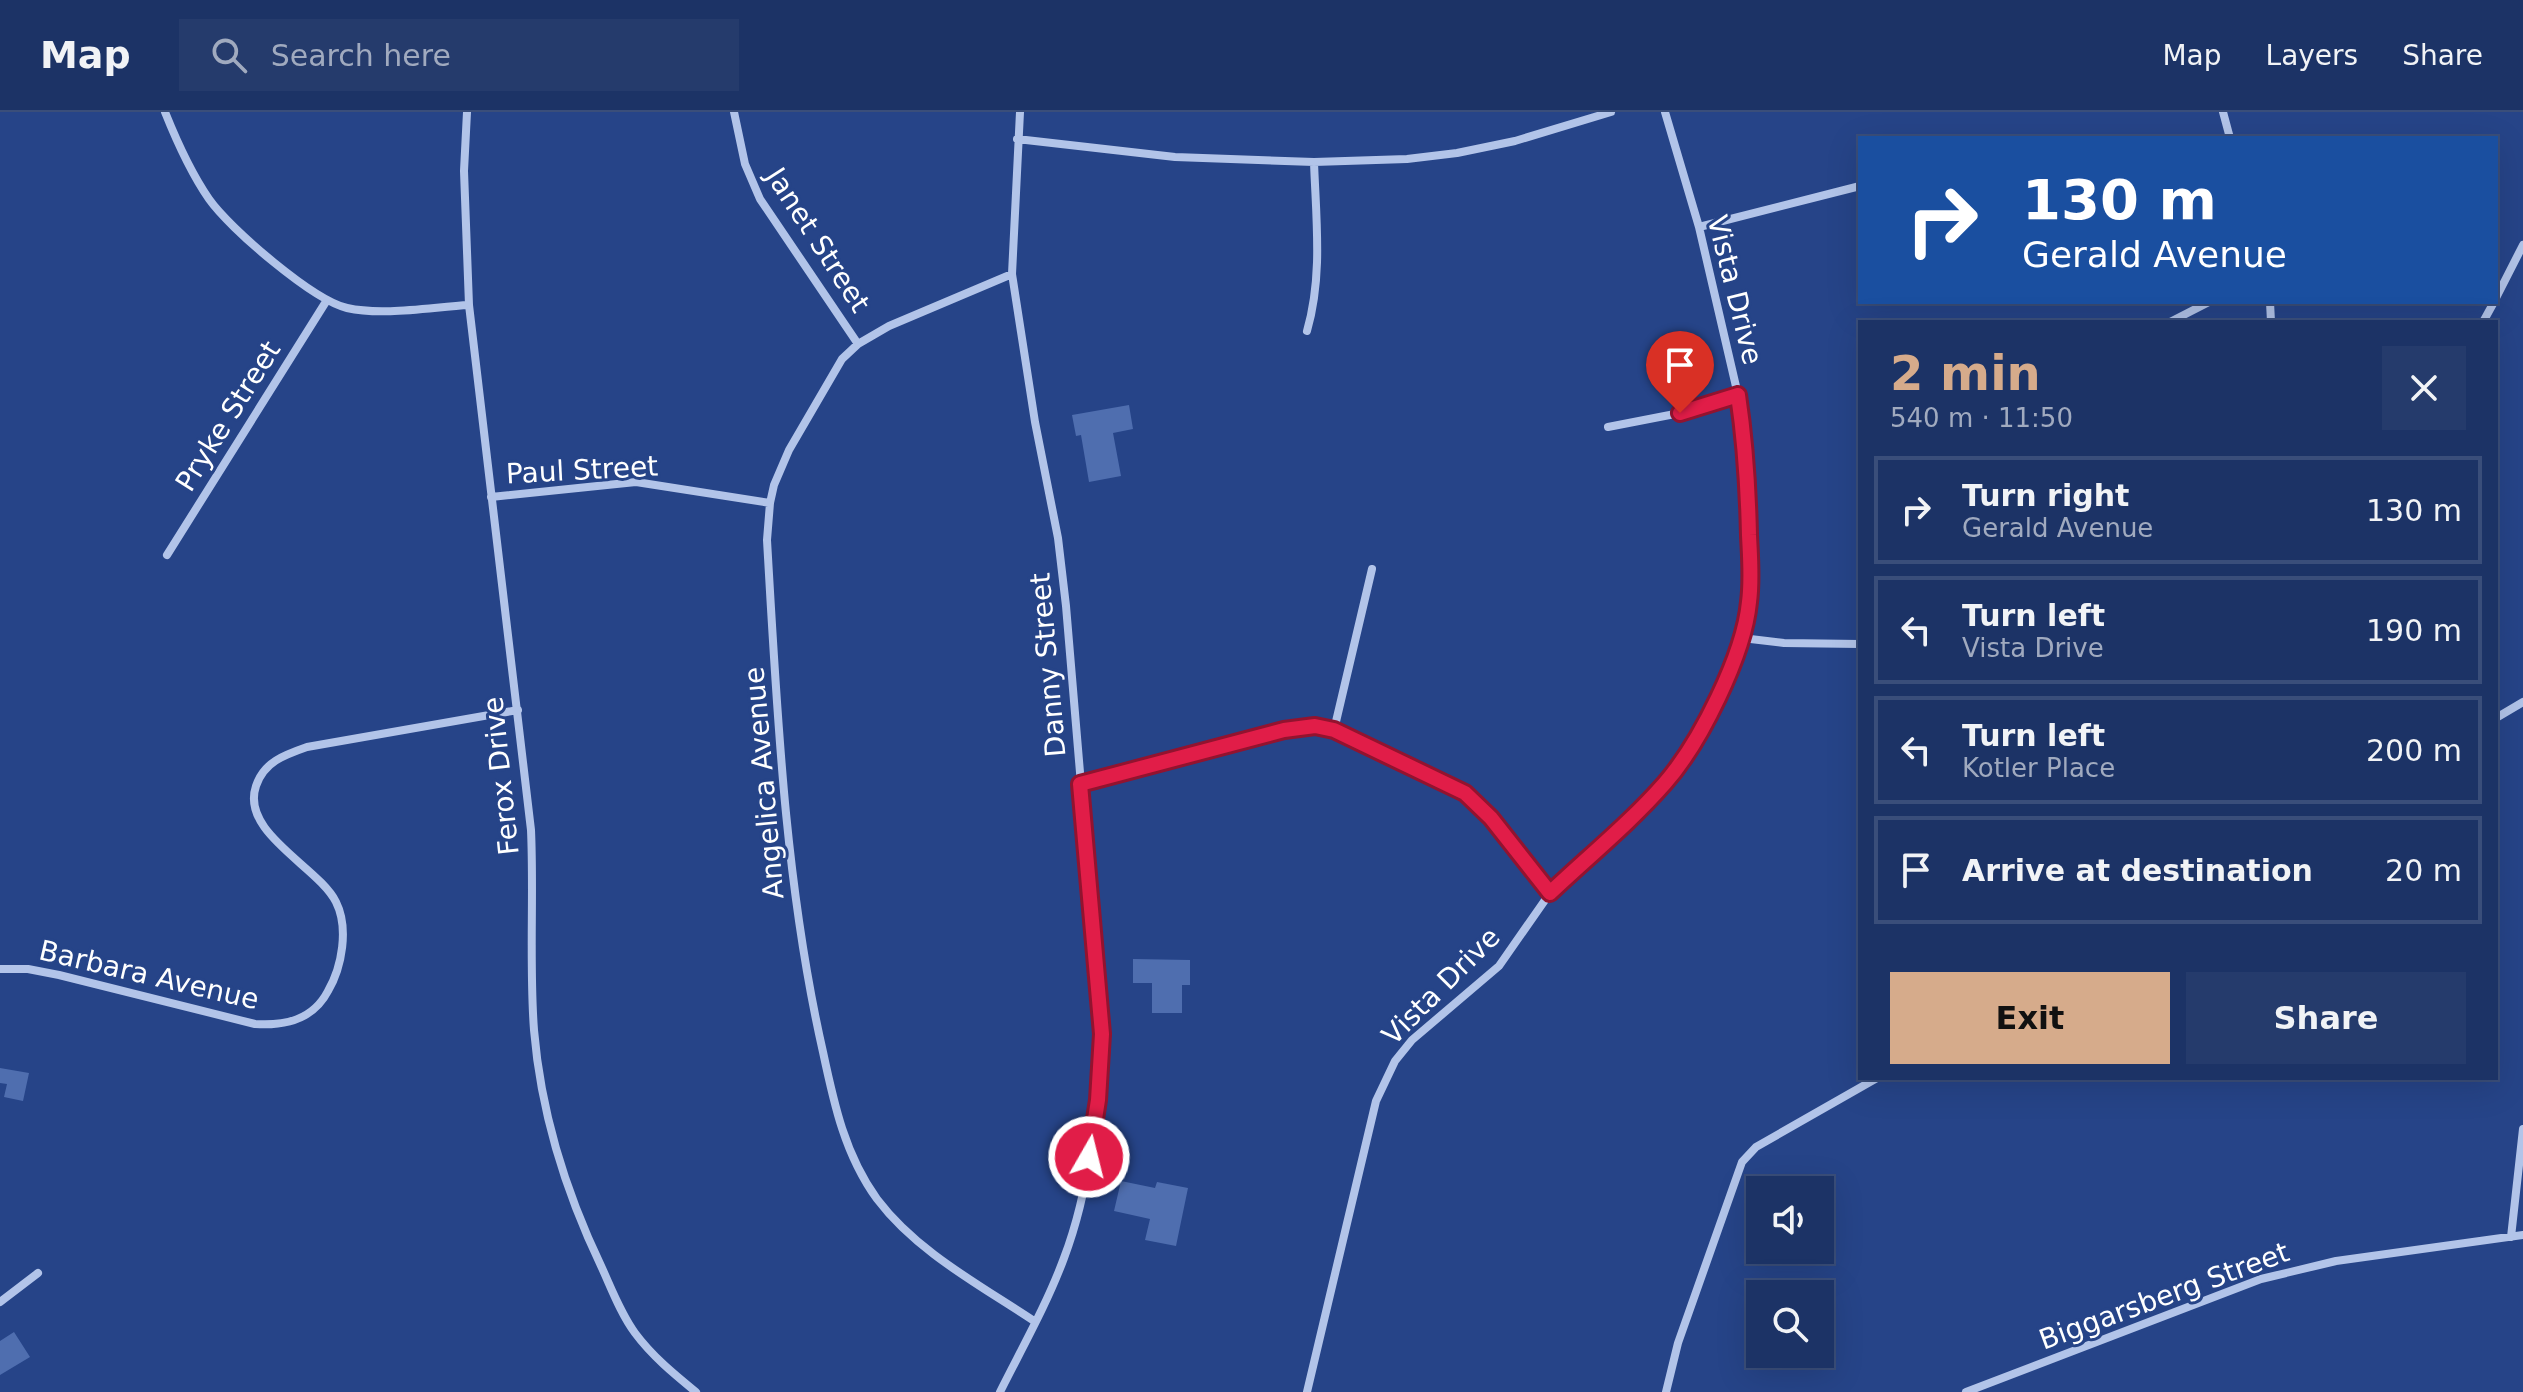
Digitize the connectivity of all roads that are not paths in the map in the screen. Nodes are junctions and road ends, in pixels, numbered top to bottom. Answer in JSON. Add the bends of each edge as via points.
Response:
{"nodes":[{"id":1,"x":165,"y":112,"type":"edge"},
{"id":2,"x":467,"y":112,"type":"edge"},
{"id":3,"x":734,"y":112,"type":"edge"},
{"id":4,"x":1020,"y":112,"type":"edge"},
{"id":5,"x":1611,"y":112,"type":"edge"},
{"id":6,"x":1665,"y":112,"type":"edge"},
{"id":7,"x":2223,"y":112,"type":"edge"},
{"id":8,"x":2229,"y":136,"type":"edge"},
{"id":9,"x":1017,"y":139,"type":"junction"},
{"id":10,"x":1314,"y":162,"type":"junction"},
{"id":11,"x":1858,"y":187,"type":"edge"},
{"id":12,"x":1699,"y":227,"type":"junction"},
{"id":13,"x":2523,"y":245,"type":"edge"},
{"id":14,"x":1012,"y":274,"type":"junction"},
{"id":15,"x":2498,"y":294,"type":"edge"},
{"id":16,"x":327,"y":300,"type":"junction"},
{"id":17,"x":2205,"y":304,"type":"edge"},
{"id":18,"x":469,"y":305,"type":"junction"},
{"id":19,"x":2174,"y":320,"type":"edge"},
{"id":20,"x":1307,"y":331,"type":"dead end"},
{"id":21,"x":858,"y":344,"type":"junction"},
{"id":22,"x":1738,"y":395,"type":"junction"},
{"id":23,"x":1608,"y":427,"type":"dead end"},
{"id":24,"x":491,"y":497,"type":"junction"},
{"id":25,"x":770,"y":503,"type":"junction"},
{"id":26,"x":167,"y":555,"type":"dead end"},
{"id":27,"x":1372,"y":569,"type":"dead end"},
{"id":28,"x":1742,"y":638,"type":"junction"},
{"id":29,"x":1858,"y":644,"type":"edge"},
{"id":30,"x":2523,"y":702,"type":"edge"},
{"id":31,"x":518,"y":710,"type":"junction"},
{"id":32,"x":2498,"y":717,"type":"edge"},
{"id":33,"x":1334,"y":730,"type":"junction"},
{"id":34,"x":1080,"y":784,"type":"junction"},
{"id":35,"x":1550,"y":893,"type":"junction"},
{"id":36,"x":0,"y":969,"type":"edge"},
{"id":37,"x":1873,"y":1080,"type":"edge"},
{"id":38,"x":2523,"y":1129,"type":"edge"},
{"id":39,"x":2523,"y":1235,"type":"edge"},
{"id":40,"x":2511,"y":1237,"type":"junction"},
{"id":41,"x":38,"y":1273,"type":"dead end"},
{"id":42,"x":0,"y":1302,"type":"edge"},
{"id":43,"x":1034,"y":1321,"type":"junction"},
{"id":44,"x":696,"y":1392,"type":"edge"},
{"id":45,"x":1000,"y":1392,"type":"edge"},
{"id":46,"x":1307,"y":1392,"type":"edge"},
{"id":47,"x":1666,"y":1392,"type":"edge"},
{"id":48,"x":1966,"y":1392,"type":"edge"}],
"edges":[{"from":1,"to":16,"type":"street","via":[[211,202],[281,268]]},
{"from":2,"to":18,"type":"street","name":"Ferox Drive"},
{"from":3,"to":21,"type":"street","name":"Janet Street","via":[[745,164],[760,199]]},
{"from":4,"to":9,"type":"street","name":"Danny Street"},
{"from":5,"to":10,"type":"street","via":[[1457,153]]},
{"from":6,"to":12,"type":"street","name":"Vista Drive"},
{"from":7,"to":8,"type":"street"},
{"from":9,"to":10,"type":"street","via":[[1175,157]]},
{"from":9,"to":14,"type":"street","name":"Danny Street"},
{"from":10,"to":20,"type":"street","via":[[1318,265]]},
{"from":11,"to":12,"type":"street"},
{"from":12,"to":22,"type":"street","name":"Vista Drive"},
{"from":13,"to":15,"type":"street"},
{"from":14,"to":21,"type":"street","name":"Angelica Avenue"},
{"from":14,"to":34,"type":"street","name":"Danny Street","via":[[1058,538]]},
{"from":16,"to":18,"type":"street","via":[[363,310]]},
{"from":16,"to":26,"type":"street","name":"Pryke Street"},
{"from":17,"to":19,"type":"street"},
{"from":18,"to":24,"type":"street","name":"Ferox Drive"},
{"from":21,"to":25,"type":"street","name":"Angelica Avenue","via":[[842,359],[795,439]]},
{"from":22,"to":23,"type":"street"},
{"from":22,"to":28,"type":"street","name":"Vista Drive","via":[[1746,445],[1750,564],[1750,602]]},
{"from":24,"to":25,"type":"street","name":"Paul Street","via":[[636,482]]},
{"from":24,"to":31,"type":"street","name":"Ferox Drive"},
{"from":25,"to":43,"type":"street","name":"Angelica Avenue","via":[[773,638],[800,932],[842,1131],[878,1200],[908,1232]]},
{"from":27,"to":33,"type":"street"},
{"from":28,"to":29,"type":"street"},
{"from":28,"to":35,"type":"street","name":"Vista Drive","via":[[1690,749],[1665,783]]},
{"from":30,"to":32,"type":"street"},
{"from":31,"to":36,"type":"street","name":"Barbara Avenue","via":[[307,747],[279,757],[265,769],[253,798],[262,821],[284,850],[329,889],[338,906],[342,951],[335,979],[322,1003],[301,1018],[280,1025],[255,1024],[59,975]]},
{"from":31,"to":44,"type":"street","name":"Ferox Drive","via":[[531,830],[534,1031],[558,1159],[580,1222],[626,1318],[653,1354]]},
{"from":33,"to":34,"type":"street","via":[[1284,730]]},
{"from":33,"to":35,"type":"street","via":[[1465,793]]},
{"from":34,"to":43,"type":"street","name":"Danny Street","via":[[1102,1034],[1098,1100],[1074,1230]]},
{"from":35,"to":46,"type":"street","name":"Vista Drive","via":[[1499,966],[1412,1040],[1384,1082],[1366,1136]]},
{"from":37,"to":47,"type":"street","via":[[1756,1147],[1742,1162]]},
{"from":38,"to":40,"type":"street"},
{"from":39,"to":40,"type":"street","name":"Biggarsberg Street"},
{"from":40,"to":48,"type":"street","name":"Biggarsberg Street","via":[[2336,1261],[2261,1279]]},
{"from":41,"to":42,"type":"street"},
{"from":43,"to":45,"type":"street","name":"Danny Street"}]}
